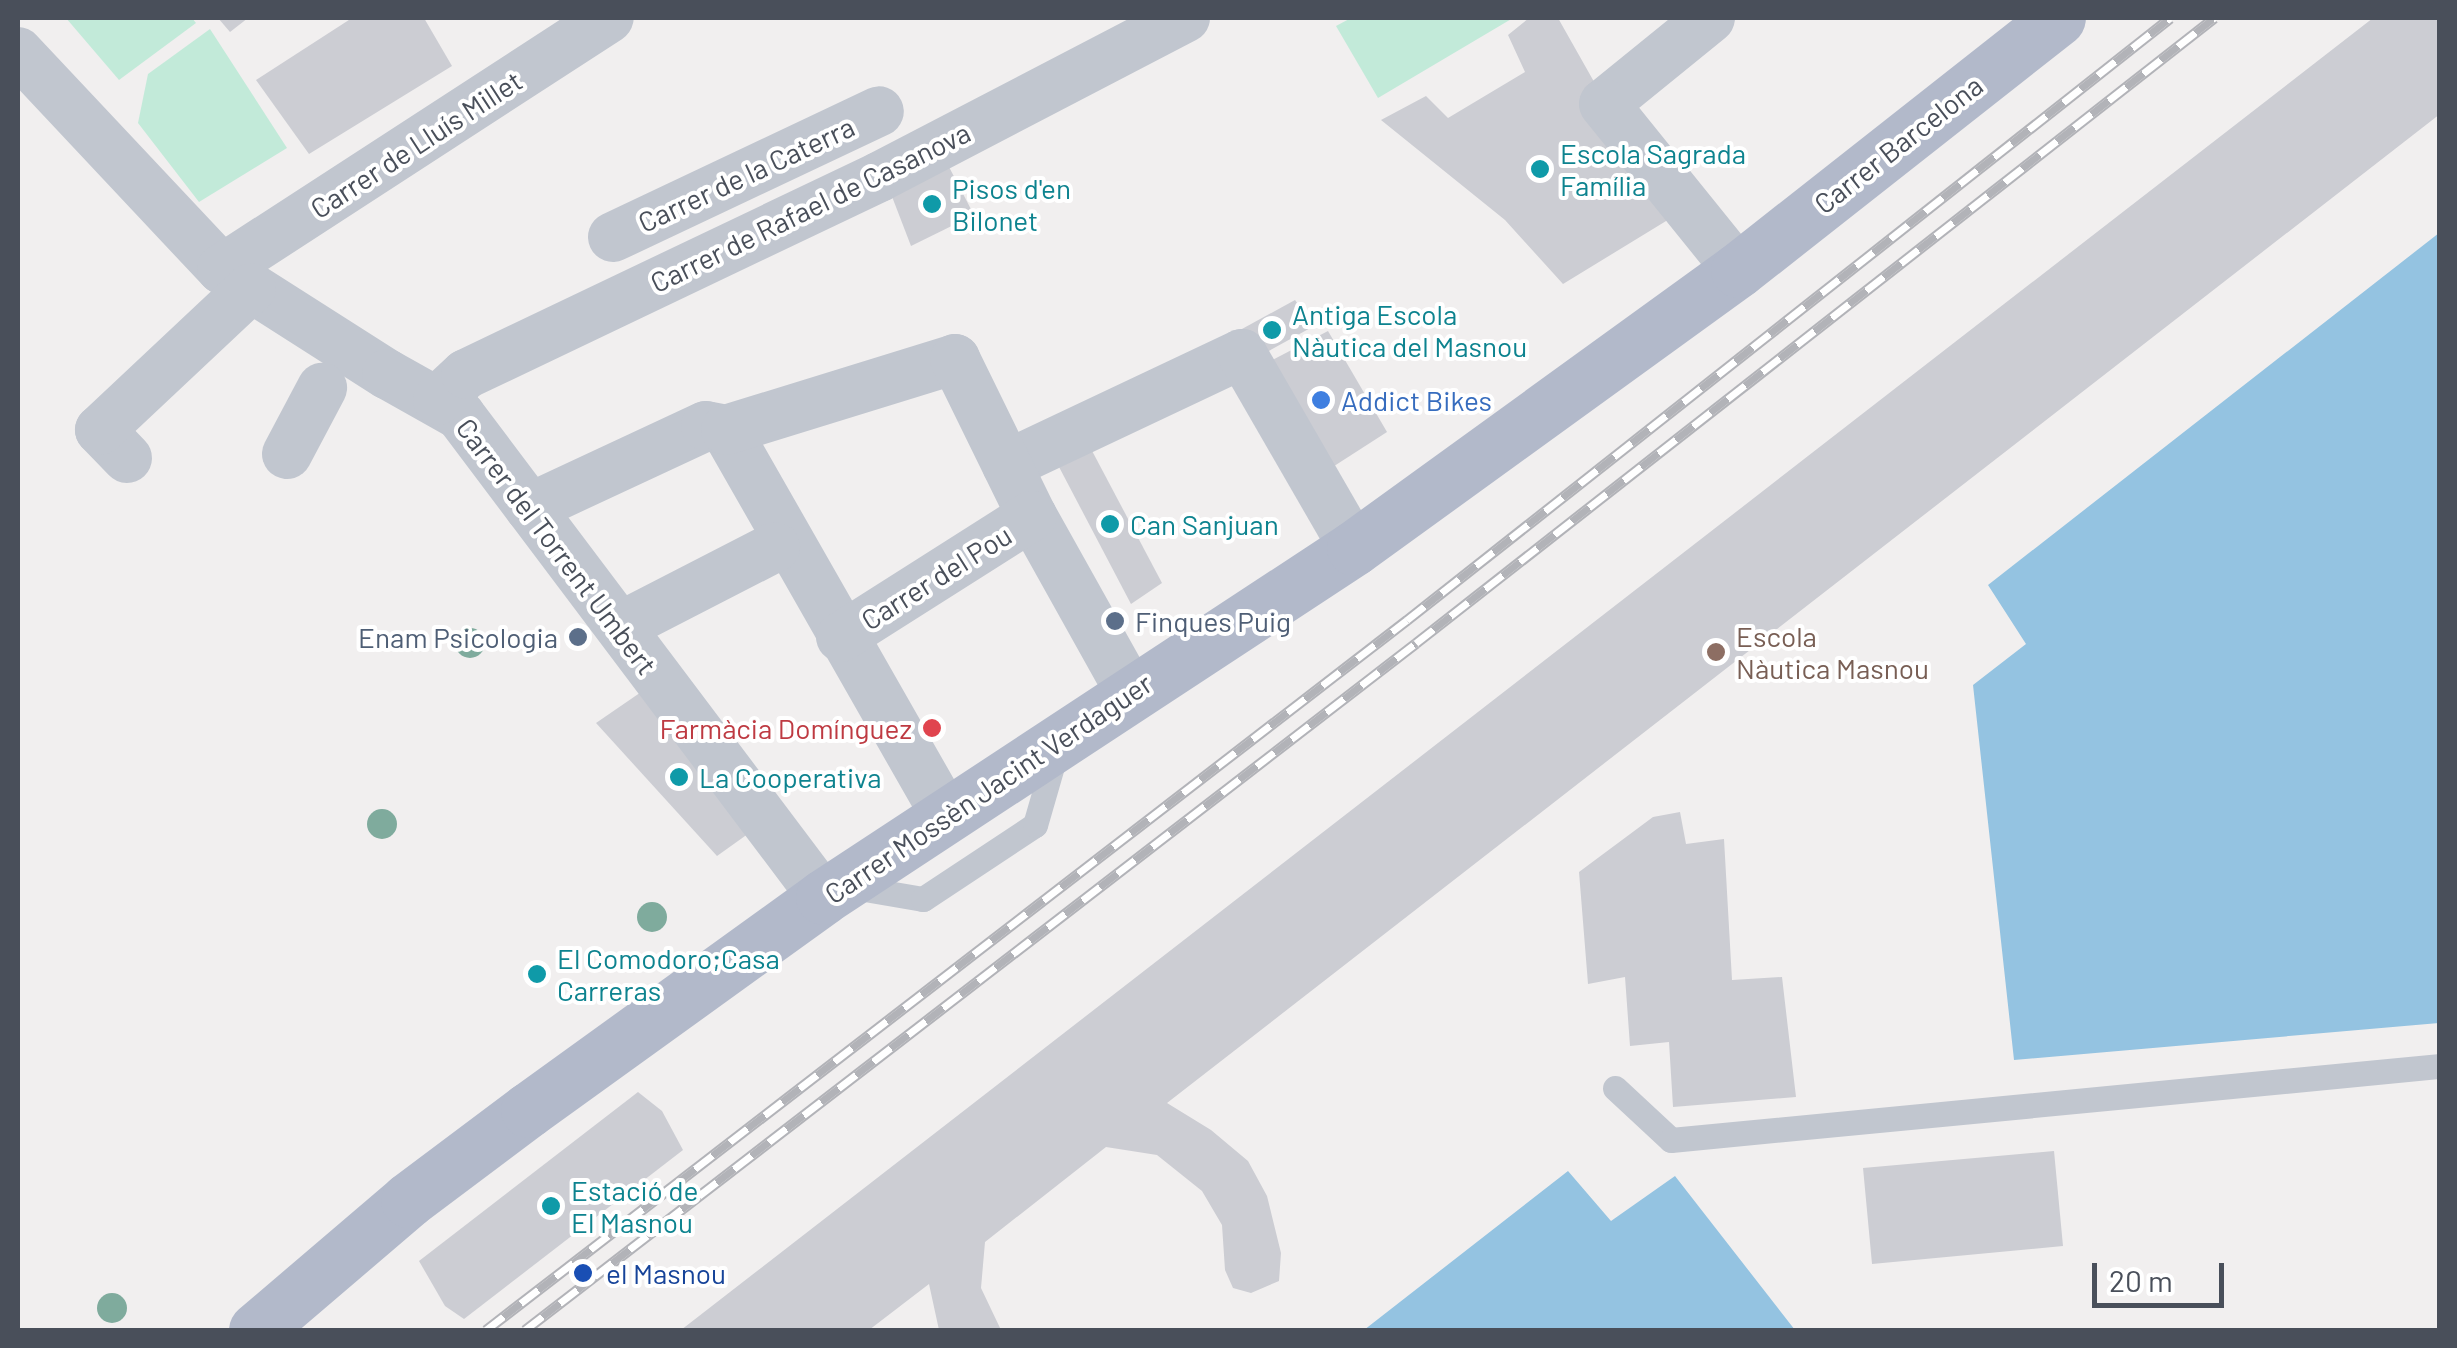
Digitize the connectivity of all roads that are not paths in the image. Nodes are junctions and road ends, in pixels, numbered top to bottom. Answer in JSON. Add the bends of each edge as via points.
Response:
{"nodes":[{"id":1,"x":609,"y":18,"type":"edge"},
{"id":2,"x":1185,"y":18,"type":"edge"},
{"id":3,"x":1710,"y":18,"type":"edge"},
{"id":4,"x":2058,"y":18,"type":"edge"},
{"id":5,"x":18,"y":52,"type":"edge"},
{"id":6,"x":879,"y":111,"type":"dead end"},
{"id":7,"x":613,"y":237,"type":"dead end"},
{"id":8,"x":1738,"y":270,"type":"junction"},
{"id":9,"x":237,"y":279,"type":"junction"},
{"id":10,"x":322,"y":388,"type":"dead end"},
{"id":11,"x":438,"y":400,"type":"junction"},
{"id":12,"x":726,"y":430,"type":"junction"},
{"id":13,"x":287,"y":454,"type":"dead end"},
{"id":14,"x":127,"y":458,"type":"dead end"},
{"id":15,"x":1007,"y":465,"type":"junction"},
{"id":16,"x":530,"y":508,"type":"junction"},
{"id":17,"x":1032,"y":516,"type":"junction"},
{"id":18,"x":775,"y":547,"type":"dead end"},
{"id":19,"x":1354,"y":548,"type":"junction"},
{"id":20,"x":639,"y":617,"type":"dead end"},
{"id":21,"x":841,"y":637,"type":"junction"},
{"id":22,"x":1132,"y":693,"type":"junction"},
{"id":23,"x":1060,"y":740,"type":"junction"},
{"id":24,"x":946,"y":816,"type":"junction"},
{"id":25,"x":832,"y":891,"type":"junction"},
{"id":26,"x":2440,"y":1066,"type":"edge"},
{"id":27,"x":1614,"y":1088,"type":"dead end"},
{"id":28,"x":256,"y":1330,"type":"edge"}],
"edges":[{"from":1,"to":9,"type":"street","name":"Carrer de Lluís Millet"},
{"from":2,"to":11,"type":"street","name":"Carrer de Rafael de Casanova","via":[[879,177],[466,374]]},
{"from":3,"to":8,"type":"street","via":[[1604,104]]},
{"from":4,"to":8,"type":"main road","name":"Carrer Barcelona"},
{"from":5,"to":9,"type":"street","name":"Carrer del Torrent Umbert"},
{"from":6,"to":7,"type":"street","name":"Carrer de la Caterra"},
{"from":8,"to":19,"type":"main road","name":"Carrer Mossèn Jacint Verdaguer"},
{"from":9,"to":11,"type":"street","name":"Carrer del Torrent Umbert"},
{"from":9,"to":14,"type":"street","name":"Carrer de Lluís Millet","via":[[100,430]]},
{"from":10,"to":13,"type":"street"},
{"from":11,"to":16,"type":"street","name":"Carrer del Torrent Umbert","via":[[460,415]]},
{"from":12,"to":15,"type":"street","via":[[955,359]]},
{"from":12,"to":16,"type":"street","via":[[706,426]]},
{"from":12,"to":21,"type":"street"},
{"from":15,"to":17,"type":"street"},
{"from":15,"to":19,"type":"street","via":[[1242,354]]},
{"from":16,"to":25,"type":"street","name":"Carrer del Torrent Umbert"},
{"from":17,"to":21,"type":"street","name":"Carrer del Pou"},
{"from":17,"to":22,"type":"street"},
{"from":18,"to":20,"type":"street"},
{"from":19,"to":22,"type":"main road","name":"Carrer Mossèn Jacint Verdaguer"},
{"from":21,"to":24,"type":"street"},
{"from":22,"to":23,"type":"main road","name":"Carrer Mossèn Jacint Verdaguer"},
{"from":23,"to":24,"type":"main road","name":"Carrer Mossèn Jacint Verdaguer"},
{"from":23,"to":25,"type":"lane","via":[[1034,825],[923,899]]},
{"from":24,"to":25,"type":"main road","name":"Carrer Mossèn Jacint Verdaguer"},
{"from":25,"to":28,"type":"main road","name":"Carrer Mossèn Jacint Verdaguer","via":[[408,1200]]},
{"from":26,"to":27,"type":"lane","via":[[1671,1140]]}]}
